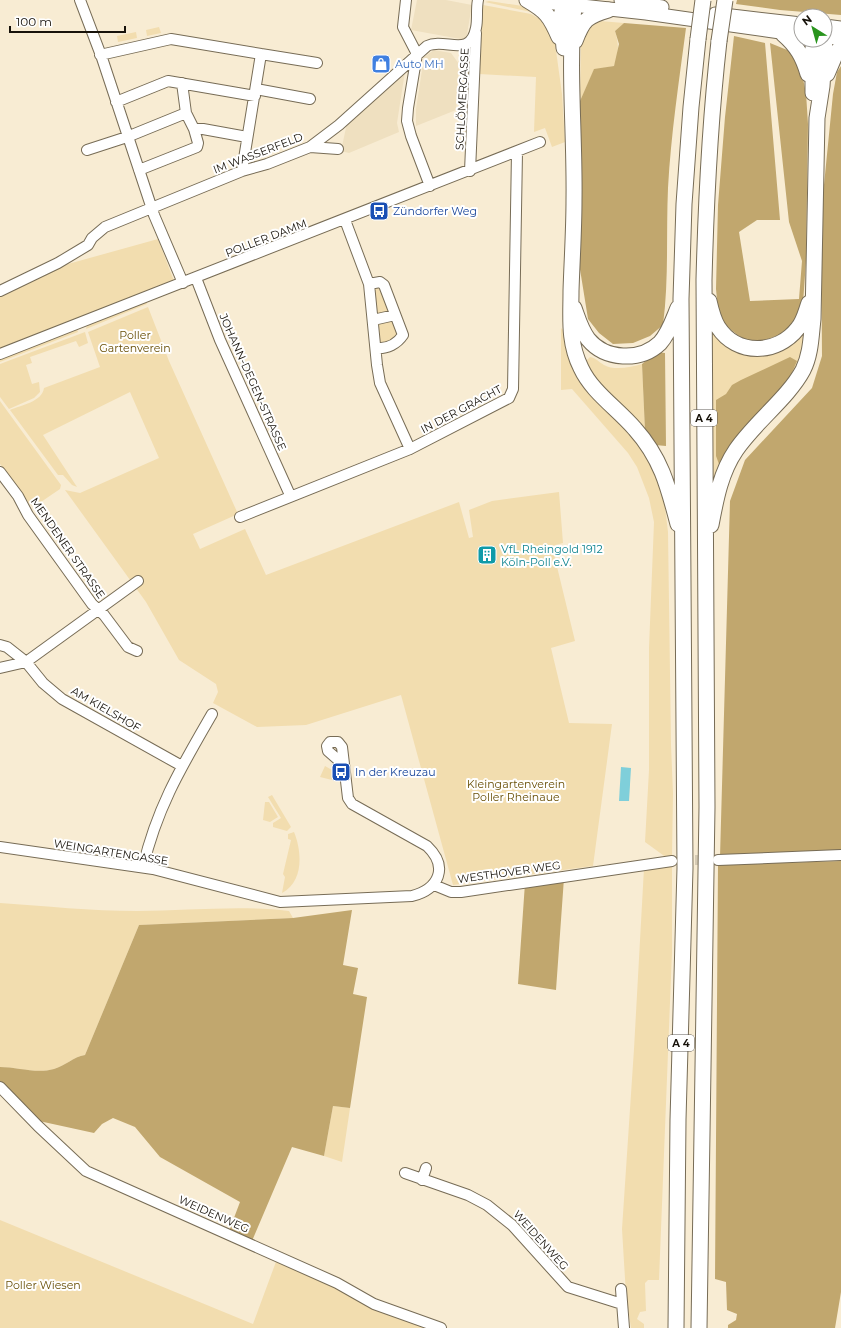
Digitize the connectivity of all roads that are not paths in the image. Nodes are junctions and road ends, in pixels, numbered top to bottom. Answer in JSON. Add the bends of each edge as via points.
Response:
{"nodes":[{"id":1,"x":80,"y":0,"type":"edge"},
{"id":2,"x":406,"y":0,"type":"edge"},
{"id":3,"x":478,"y":0,"type":"edge"},
{"id":4,"x":526,"y":0,"type":"edge"},
{"id":5,"x":621,"y":0,"type":"edge"},
{"id":6,"x":703,"y":0,"type":"edge"},
{"id":7,"x":725,"y":0,"type":"edge"},
{"id":8,"x":569,"y":3,"type":"edge"},
{"id":9,"x":608,"y":10,"type":"junction"},
{"id":10,"x":793,"y":23,"type":"edge"},
{"id":11,"x":476,"y":28,"type":"junction"},
{"id":12,"x":783,"y":34,"type":"junction"},
{"id":13,"x":793,"y":35,"type":"edge"},
{"id":14,"x":841,"y":47,"type":"edge"},
{"id":15,"x":567,"y":48,"type":"junction"},
{"id":16,"x":813,"y":48,"type":"edge"},
{"id":17,"x":824,"y":48,"type":"edge"},
{"id":18,"x":261,"y":54,"type":"junction"},
{"id":19,"x":416,"y":54,"type":"junction"},
{"id":20,"x":100,"y":55,"type":"junction"},
{"id":21,"x":317,"y":63,"type":"dead end"},
{"id":22,"x":182,"y":83,"type":"junction"},
{"id":23,"x":817,"y":87,"type":"junction"},
{"id":24,"x":255,"y":93,"type":"junction"},
{"id":25,"x":310,"y":99,"type":"dead end"},
{"id":26,"x":116,"y":102,"type":"junction"},
{"id":27,"x":182,"y":114,"type":"junction"},
{"id":28,"x":194,"y":129,"type":"junction"},
{"id":29,"x":127,"y":137,"type":"junction"},
{"id":30,"x":247,"y":137,"type":"junction"},
{"id":31,"x":540,"y":142,"type":"dead end"},
{"id":32,"x":310,"y":147,"type":"junction"},
{"id":33,"x":338,"y":149,"type":"dead end"},
{"id":34,"x":87,"y":150,"type":"dead end"},
{"id":35,"x":517,"y":152,"type":"junction"},
{"id":36,"x":139,"y":170,"type":"junction"},
{"id":37,"x":242,"y":171,"type":"junction"},
{"id":38,"x":470,"y":171,"type":"junction"},
{"id":39,"x":430,"y":186,"type":"junction"},
{"id":40,"x":152,"y":208,"type":"junction"},
{"id":41,"x":345,"y":220,"type":"junction"},
{"id":42,"x":196,"y":278,"type":"junction"},
{"id":43,"x":704,"y":280,"type":"junction"},
{"id":44,"x":182,"y":283,"type":"junction"},
{"id":45,"x":370,"y":284,"type":"junction"},
{"id":46,"x":0,"y":290,"type":"edge"},
{"id":47,"x":812,"y":294,"type":"junction"},
{"id":48,"x":571,"y":298,"type":"junction"},
{"id":49,"x":681,"y":299,"type":"junction"},
{"id":50,"x":395,"y":314,"type":"junction"},
{"id":51,"x":373,"y":320,"type":"junction"},
{"id":52,"x":376,"y":348,"type":"junction"},
{"id":53,"x":0,"y":354,"type":"edge"},
{"id":54,"x":410,"y":449,"type":"junction"},
{"id":55,"x":0,"y":472,"type":"edge"},
{"id":56,"x":290,"y":495,"type":"junction"},
{"id":57,"x":240,"y":517,"type":"dead end"},
{"id":58,"x":684,"y":548,"type":"junction"},
{"id":59,"x":705,"y":557,"type":"junction"},
{"id":60,"x":138,"y":581,"type":"dead end"},
{"id":61,"x":99,"y":610,"type":"junction"},
{"id":62,"x":0,"y":645,"type":"edge"},
{"id":63,"x":137,"y":652,"type":"dead end"},
{"id":64,"x":26,"y":662,"type":"junction"},
{"id":65,"x":0,"y":668,"type":"edge"},
{"id":66,"x":212,"y":714,"type":"dead end"},
{"id":67,"x":344,"y":765,"type":"dead end"},
{"id":68,"x":182,"y":766,"type":"junction"},
{"id":69,"x":0,"y":847,"type":"edge"},
{"id":70,"x":841,"y":855,"type":"edge"},
{"id":71,"x":718,"y":860,"type":"tunnel mouth"},
{"id":72,"x":672,"y":861,"type":"tunnel mouth"},
{"id":73,"x":143,"y":867,"type":"junction"},
{"id":74,"x":434,"y":885,"type":"junction"},
{"id":75,"x":0,"y":1087,"type":"edge"},
{"id":76,"x":426,"y":1168,"type":"dead end"},
{"id":77,"x":405,"y":1173,"type":"dead end"},
{"id":78,"x":422,"y":1180,"type":"junction"},
{"id":79,"x":621,"y":1289,"type":"dead end"},
{"id":80,"x":622,"y":1304,"type":"junction"},
{"id":81,"x":441,"y":1328,"type":"edge"},
{"id":82,"x":624,"y":1328,"type":"edge"},
{"id":83,"x":676,"y":1328,"type":"edge"},
{"id":84,"x":699,"y":1328,"type":"edge"}],
"edges":[{"from":1,"to":20,"type":"street"},
{"from":2,"to":19,"type":"street","via":[[403,28]]},
{"from":3,"to":11,"type":"street","name":"IM WASSERFELD"},
{"from":4,"to":8,"type":"main road"},
{"from":4,"to":15,"type":"highway","via":[[543,9],[550,17]]},
{"from":5,"to":10,"type":"main road"},
{"from":6,"to":49,"type":"highway","number":"A 4","bridge":true,"via":[[691,107]]},
{"from":7,"to":43,"type":"highway","number":"A 4","bridge":true,"via":[[713,99]]},
{"from":8,"to":9,"type":"main road"},
{"from":8,"to":15,"type":"highway"},
{"from":9,"to":12,"type":"main road"},
{"from":9,"to":15,"type":"highway","via":[[585,20]]},
{"from":11,"to":19,"type":"street","name":"IM WASSERFELD","via":[[471,40],[466,44],[431,44]]},
{"from":11,"to":38,"type":"street","name":"SCHLÖMERGASSE"},
{"from":12,"to":13,"type":"main road"},
{"from":12,"to":23,"type":"highway","via":[[795,44]]},
{"from":14,"to":23,"type":"highway"},
{"from":15,"to":48,"type":"highway","via":[[572,76],[574,200]]},
{"from":16,"to":23,"type":"highway"},
{"from":17,"to":23,"type":"highway"},
{"from":18,"to":20,"type":"street","via":[[171,39]]},
{"from":18,"to":21,"type":"street"},
{"from":18,"to":24,"type":"street"},
{"from":19,"to":32,"type":"street","name":"IM WASSERFELD","via":[[339,125]]},
{"from":19,"to":39,"type":"street","via":[[407,121]]},
{"from":20,"to":26,"type":"street"},
{"from":22,"to":24,"type":"street"},
{"from":22,"to":26,"type":"street","via":[[168,81]]},
{"from":22,"to":27,"type":"street"},
{"from":23,"to":47,"type":"highway"},
{"from":24,"to":25,"type":"street"},
{"from":24,"to":30,"type":"street"},
{"from":26,"to":29,"type":"street"},
{"from":27,"to":28,"type":"street"},
{"from":27,"to":29,"type":"street"},
{"from":28,"to":30,"type":"street"},
{"from":28,"to":36,"type":"street","via":[[198,145]]},
{"from":29,"to":34,"type":"street"},
{"from":29,"to":36,"type":"street"},
{"from":30,"to":37,"type":"street"},
{"from":31,"to":35,"type":"street","name":"POLLER DAMM"},
{"from":32,"to":33,"type":"street"},
{"from":32,"to":37,"type":"street","name":"IM WASSERFELD"},
{"from":35,"to":38,"type":"street","name":"POLLER DAMM"},
{"from":35,"to":54,"type":"street","name":"IN DER GRACHT","via":[[512,394],[503,402]]},
{"from":36,"to":40,"type":"street"},
{"from":37,"to":40,"type":"street","name":"IM WASSERFELD"},
{"from":38,"to":39,"type":"street","name":"POLLER DAMM"},
{"from":39,"to":41,"type":"street","name":"POLLER DAMM"},
{"from":40,"to":44,"type":"street"},
{"from":40,"to":46,"type":"street","name":"IM WASSERFELD","via":[[105,227],[88,245],[58,264]]},
{"from":41,"to":42,"type":"street","name":"POLLER DAMM"},
{"from":41,"to":45,"type":"street"},
{"from":42,"to":44,"type":"street","name":"POLLER DAMM"},
{"from":42,"to":56,"type":"street","name":"JOHANN-DEGEN-STRASSE","via":[[220,340]]},
{"from":43,"to":47,"type":"highway","via":[[718,327],[734,343],[745,348],[761,349],[775,346],[788,338],[799,327]]},
{"from":43,"to":59,"type":"highway","number":"A 4"},
{"from":44,"to":53,"type":"street","name":"POLLER DAMM"},
{"from":45,"to":50,"type":"street","via":[[380,282],[384,285]]},
{"from":45,"to":51,"type":"street"},
{"from":47,"to":59,"type":"highway","via":[[813,319],[809,351],[803,369],[792,386],[736,450],[724,473]]},
{"from":48,"to":49,"type":"highway","via":[[580,326],[588,339],[612,355],[627,357],[646,352],[659,343],[669,330]]},
{"from":48,"to":58,"type":"highway","via":[[570,327],[573,347],[581,368],[594,388],[634,428],[658,460],[667,482]]},
{"from":49,"to":58,"type":"highway","number":"A 4"},
{"from":50,"to":51,"type":"street"},
{"from":50,"to":52,"type":"street","via":[[403,335],[398,343],[382,349]]},
{"from":51,"to":52,"type":"street"},
{"from":52,"to":54,"type":"street","via":[[380,383]]},
{"from":54,"to":56,"type":"street","name":"IN DER GRACHT"},
{"from":55,"to":61,"type":"street","name":"MENDENER STRASSE","via":[[28,515],[92,604]]},
{"from":56,"to":57,"type":"street","name":"IN DER GRACHT"},
{"from":58,"to":83,"type":"highway","number":"A 4","via":[[685,868],[678,1120]]},
{"from":59,"to":84,"type":"highway","number":"A 4","via":[[707,807]]},
{"from":60,"to":61,"type":"street"},
{"from":61,"to":63,"type":"street","name":"MENDENER STRASSE","via":[[128,647]]},
{"from":61,"to":64,"type":"street"},
{"from":62,"to":64,"type":"street","name":"AM KIELSHOF","via":[[7,647]]},
{"from":64,"to":65,"type":"street"},
{"from":64,"to":68,"type":"street","name":"AM KIELSHOF","via":[[43,683],[62,699]]},
{"from":66,"to":68,"type":"street"},
{"from":67,"to":74,"type":"street","via":[[348,798],[352,804],[427,846],[433,852],[439,869]]},
{"from":68,"to":73,"type":"street","via":[[155,822]]},
{"from":69,"to":73,"type":"street","name":"WEINGARTENGASSE"},
{"from":70,"to":71,"type":"street"},
{"from":72,"to":74,"type":"street","name":"WESTHOVER WEG","via":[[461,892],[451,892]]},
{"from":73,"to":74,"type":"street","name":"WEINGARTENGASSE","via":[[280,902],[412,896],[425,893]]},
{"from":75,"to":81,"type":"street","name":"WEIDENWEG","via":[[86,1171],[337,1282],[374,1304]]},
{"from":76,"to":78,"type":"street"},
{"from":77,"to":78,"type":"street","name":"WEIDENWEG"},
{"from":78,"to":80,"type":"street","name":"WEIDENWEG","via":[[487,1204],[503,1216],[568,1287]]},
{"from":79,"to":80,"type":"street"},
{"from":80,"to":82,"type":"street"}]}
